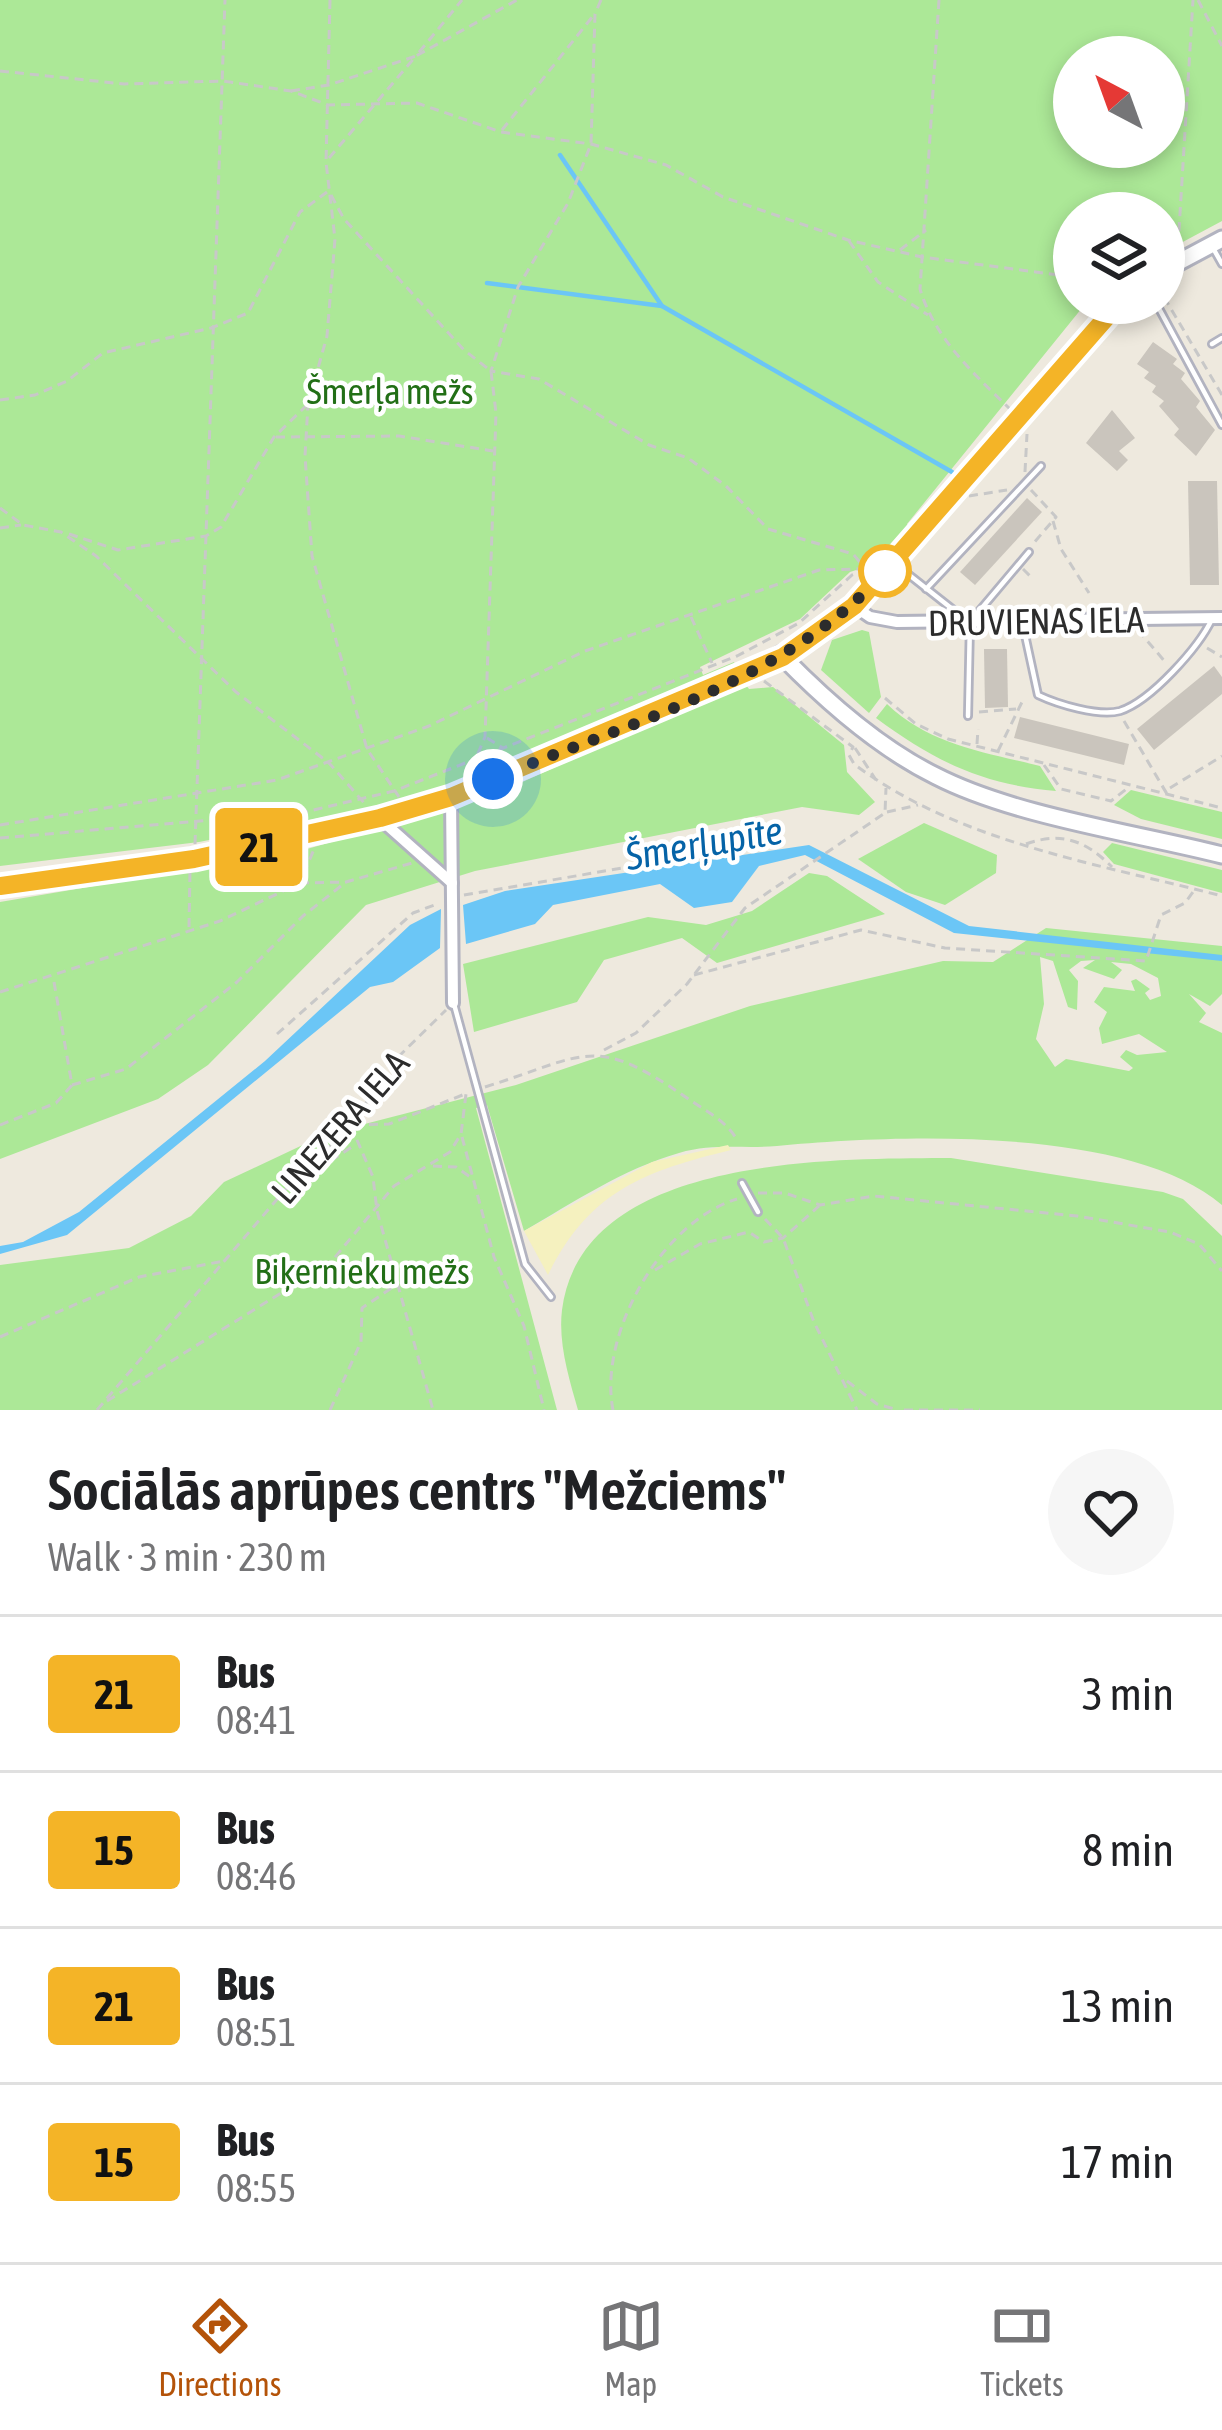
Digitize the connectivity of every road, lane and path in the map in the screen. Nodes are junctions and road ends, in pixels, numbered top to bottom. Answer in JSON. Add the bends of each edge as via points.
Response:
{"nodes":[{"id":1,"x":225,"y":0,"type":"edge"},
{"id":2,"x":331,"y":0,"type":"edge"},
{"id":3,"x":462,"y":0,"type":"edge"},
{"id":4,"x":517,"y":0,"type":"edge"},
{"id":5,"x":598,"y":0,"type":"edge"},
{"id":6,"x":939,"y":0,"type":"edge"},
{"id":7,"x":1196,"y":0,"type":"edge"},
{"id":8,"x":595,"y":14,"type":"junction"},
{"id":9,"x":1222,"y":46,"type":"edge"},
{"id":10,"x":416,"y":56,"type":"junction"},
{"id":11,"x":0,"y":71,"type":"edge"},
{"id":12,"x":224,"y":81,"type":"junction"},
{"id":13,"x":328,"y":85,"type":"junction"},
{"id":14,"x":291,"y":92,"type":"junction"},
{"id":15,"x":328,"y":105,"type":"junction"},
{"id":16,"x":370,"y":108,"type":"junction"},
{"id":17,"x":501,"y":132,"type":"junction"},
{"id":18,"x":591,"y":143,"type":"junction"},
{"id":19,"x":326,"y":162,"type":"junction"},
{"id":20,"x":328,"y":190,"type":"junction"},
{"id":21,"x":1183,"y":192,"type":"edge"},
{"id":22,"x":926,"y":230,"type":"junction"},
{"id":23,"x":848,"y":240,"type":"junction"},
{"id":24,"x":1216,"y":242,"type":"edge"},
{"id":25,"x":899,"y":251,"type":"junction"},
{"id":26,"x":922,"y":257,"type":"junction"},
{"id":27,"x":1185,"y":258,"type":"edge"},
{"id":28,"x":1222,"y":264,"type":"edge"},
{"id":29,"x":1053,"y":274,"type":"edge"},
{"id":30,"x":928,"y":315,"type":"junction"},
{"id":31,"x":1102,"y":324,"type":"edge"},
{"id":32,"x":1167,"y":324,"type":"edge"},
{"id":33,"x":1181,"y":324,"type":"edge"},
{"id":34,"x":211,"y":328,"type":"junction"},
{"id":35,"x":1222,"y":338,"type":"edge"},
{"id":36,"x":1212,"y":344,"type":"dead end"},
{"id":37,"x":491,"y":371,"type":"junction"},
{"id":38,"x":1221,"y":387,"type":"edge"},
{"id":39,"x":1222,"y":395,"type":"edge"},
{"id":40,"x":0,"y":400,"type":"edge"},
{"id":41,"x":308,"y":404,"type":"junction"},
{"id":42,"x":1022,"y":421,"type":"junction"},
{"id":43,"x":1222,"y":425,"type":"edge"},
{"id":44,"x":306,"y":436,"type":"junction"},
{"id":45,"x":274,"y":437,"type":"junction"},
{"id":46,"x":495,"y":451,"type":"junction"},
{"id":47,"x":1041,"y":466,"type":"dead end"},
{"id":48,"x":1021,"y":485,"type":"junction"},
{"id":49,"x":968,"y":496,"type":"dead end"},
{"id":50,"x":0,"y":508,"type":"edge"},
{"id":51,"x":1053,"y":520,"type":"junction"},
{"id":52,"x":23,"y":525,"type":"junction"},
{"id":53,"x":0,"y":528,"type":"edge"},
{"id":54,"x":62,"y":532,"type":"junction"},
{"id":55,"x":206,"y":536,"type":"junction"},
{"id":56,"x":1029,"y":552,"type":"joint"},
{"id":57,"x":892,"y":562,"type":"junction"},
{"id":58,"x":865,"y":568,"type":"junction"},
{"id":59,"x":874,"y":569,"type":"dead end"},
{"id":60,"x":926,"y":589,"type":"junction"},
{"id":61,"x":1089,"y":593,"type":"dead end"},
{"id":62,"x":854,"y":606,"type":"junction"},
{"id":63,"x":690,"y":616,"type":"junction"},
{"id":64,"x":1217,"y":618,"type":"edge"},
{"id":65,"x":1130,"y":620,"type":"junction"},
{"id":66,"x":1022,"y":621,"type":"junction"},
{"id":67,"x":970,"y":622,"type":"junction"},
{"id":68,"x":1206,"y":647,"type":"dead end"},
{"id":69,"x":783,"y":657,"type":"junction"},
{"id":70,"x":1222,"y":657,"type":"edge"},
{"id":71,"x":202,"y":660,"type":"junction"},
{"id":72,"x":712,"y":665,"type":"junction"},
{"id":73,"x":1172,"y":670,"type":"junction"},
{"id":74,"x":885,"y":698,"type":"dead end"},
{"id":75,"x":1023,"y":700,"type":"dead end"},
{"id":76,"x":485,"y":702,"type":"junction"},
{"id":77,"x":1016,"y":709,"type":"junction"},
{"id":78,"x":977,"y":712,"type":"dead end"},
{"id":79,"x":968,"y":716,"type":"dead end"},
{"id":80,"x":1124,"y":721,"type":"dead end"},
{"id":81,"x":977,"y":729,"type":"dead end"},
{"id":82,"x":485,"y":736,"type":"junction"},
{"id":83,"x":977,"y":746,"type":"junction"},
{"id":84,"x":853,"y":747,"type":"dead end"},
{"id":85,"x":503,"y":748,"type":"junction"},
{"id":86,"x":367,"y":749,"type":"junction"},
{"id":87,"x":998,"y":752,"type":"junction"},
{"id":88,"x":1222,"y":756,"type":"edge"},
{"id":89,"x":475,"y":759,"type":"junction"},
{"id":90,"x":1043,"y":763,"type":"junction"},
{"id":91,"x":329,"y":764,"type":"junction"},
{"id":92,"x":877,"y":782,"type":"dead end"},
{"id":93,"x":1131,"y":785,"type":"junction"},
{"id":94,"x":886,"y":786,"type":"dead end"},
{"id":95,"x":394,"y":790,"type":"junction"},
{"id":96,"x":1168,"y":791,"type":"junction"},
{"id":97,"x":197,"y":793,"type":"junction"},
{"id":98,"x":451,"y":797,"type":"junction"},
{"id":99,"x":360,"y":799,"type":"junction"},
{"id":100,"x":404,"y":803,"type":"dead end"},
{"id":101,"x":920,"y":804,"type":"dead end"},
{"id":102,"x":1222,"y":808,"type":"edge"},
{"id":103,"x":885,"y":813,"type":"junction"},
{"id":104,"x":380,"y":818,"type":"junction"},
{"id":105,"x":196,"y":823,"type":"junction"},
{"id":106,"x":0,"y":825,"type":"edge"},
{"id":107,"x":315,"y":835,"type":"junction"},
{"id":108,"x":0,"y":838,"type":"edge"},
{"id":109,"x":1025,"y":844,"type":"dead end"},
{"id":110,"x":740,"y":848,"type":"dead end"},
{"id":111,"x":1222,"y":855,"type":"edge"},
{"id":112,"x":194,"y":859,"type":"junction"},
{"id":113,"x":426,"y":859,"type":"junction"},
{"id":114,"x":1114,"y":868,"type":"dead end"},
{"id":115,"x":346,"y":882,"type":"junction"},
{"id":116,"x":452,"y":883,"type":"junction"},
{"id":117,"x":300,"y":884,"type":"junction"},
{"id":118,"x":0,"y":886,"type":"edge"},
{"id":119,"x":1195,"y":889,"type":"dead end"},
{"id":120,"x":452,"y":898,"type":"junction"},
{"id":121,"x":189,"y":927,"type":"junction"},
{"id":122,"x":694,"y":975,"type":"junction"},
{"id":123,"x":54,"y":980,"type":"junction"},
{"id":124,"x":0,"y":992,"type":"edge"},
{"id":125,"x":453,"y":1003,"type":"junction"},
{"id":126,"x":277,"y":1034,"type":"dead end"},
{"id":127,"x":599,"y":1053,"type":"junction"},
{"id":128,"x":72,"y":1085,"type":"junction"},
{"id":129,"x":477,"y":1090,"type":"junction"},
{"id":130,"x":0,"y":1125,"type":"edge"},
{"id":131,"x":351,"y":1126,"type":"junction"},
{"id":132,"x":461,"y":1134,"type":"junction"},
{"id":133,"x":737,"y":1140,"type":"dead end"},
{"id":134,"x":357,"y":1144,"type":"junction"},
{"id":135,"x":432,"y":1166,"type":"junction"},
{"id":136,"x":475,"y":1180,"type":"junction"},
{"id":137,"x":742,"y":1183,"type":"dead end"},
{"id":138,"x":285,"y":1190,"type":"junction"},
{"id":139,"x":763,"y":1191,"type":"dead end"},
{"id":140,"x":733,"y":1200,"type":"dead end"},
{"id":141,"x":820,"y":1205,"type":"junction"},
{"id":142,"x":377,"y":1211,"type":"junction"},
{"id":143,"x":758,"y":1212,"type":"joint"},
{"id":144,"x":783,"y":1238,"type":"junction"},
{"id":145,"x":225,"y":1261,"type":"junction"},
{"id":146,"x":1222,"y":1271,"type":"edge"},
{"id":147,"x":651,"y":1272,"type":"junction"},
{"id":148,"x":397,"y":1284,"type":"junction"},
{"id":149,"x":551,"y":1297,"type":"dead end"},
{"id":150,"x":0,"y":1337,"type":"edge"},
{"id":151,"x":846,"y":1379,"type":"junction"},
{"id":152,"x":99,"y":1407,"type":"edge"},
{"id":153,"x":331,"y":1410,"type":"edge"},
{"id":154,"x":433,"y":1410,"type":"edge"},
{"id":155,"x":544,"y":1410,"type":"edge"},
{"id":156,"x":613,"y":1410,"type":"edge"},
{"id":157,"x":856,"y":1410,"type":"edge"},
{"id":158,"x":901,"y":1410,"type":"edge"},
{"id":159,"x":980,"y":1410,"type":"edge"}],
"edges":[{"from":1,"to":12,"type":"path"},
{"from":2,"to":13,"type":"path"},
{"from":3,"to":10,"type":"path"},
{"from":4,"to":10,"type":"path"},
{"from":5,"to":8,"type":"path"},
{"from":6,"to":22,"type":"path"},
{"from":7,"to":9,"type":"path"},
{"from":7,"to":21,"type":"path"},
{"from":8,"to":17,"type":"path"},
{"from":8,"to":18,"type":"path"},
{"from":10,"to":13,"type":"path"},
{"from":10,"to":16,"type":"path"},
{"from":11,"to":12,"type":"path","via":[[124,84]]},
{"from":12,"to":14,"type":"path"},
{"from":12,"to":34,"type":"path"},
{"from":13,"to":14,"type":"path"},
{"from":13,"to":15,"type":"path"},
{"from":14,"to":15,"type":"path"},
{"from":15,"to":16,"type":"path"},
{"from":15,"to":19,"type":"path"},
{"from":16,"to":17,"type":"path","via":[[417,103]]},
{"from":16,"to":19,"type":"path"},
{"from":17,"to":18,"type":"path"},
{"from":18,"to":23,"type":"path"},
{"from":18,"to":37,"type":"path","via":[[568,203],[518,287]]},
{"from":19,"to":20,"type":"path"},
{"from":20,"to":34,"type":"path","via":[[300,212],[248,313]]},
{"from":20,"to":37,"type":"path","via":[[344,219]]},
{"from":20,"to":41,"type":"path","via":[[335,239],[327,336]]},
{"from":22,"to":25,"type":"path"},
{"from":22,"to":26,"type":"path"},
{"from":23,"to":25,"type":"path"},
{"from":23,"to":30,"type":"path","via":[[878,282]]},
{"from":24,"to":27,"type":"street"},
{"from":24,"to":28,"type":"lane"},
{"from":25,"to":26,"type":"path"},
{"from":26,"to":29,"type":"path"},
{"from":26,"to":30,"type":"path"},
{"from":30,"to":42,"type":"path","via":[[962,363]]},
{"from":31,"to":42,"type":"street"},
{"from":32,"to":43,"type":"lane"},
{"from":33,"to":38,"type":"path"},
{"from":34,"to":40,"type":"path","via":[[104,353],[67,381]]},
{"from":34,"to":55,"type":"path"},
{"from":35,"to":36,"type":"lane"},
{"from":37,"to":46,"type":"path"},
{"from":37,"to":58,"type":"path","via":[[539,379],[649,445],[688,458],[768,529],[853,554]]},
{"from":38,"to":39,"type":"path"},
{"from":41,"to":44,"type":"path"},
{"from":41,"to":45,"type":"path"},
{"from":42,"to":48,"type":"path"},
{"from":42,"to":57,"type":"street"},
{"from":44,"to":45,"type":"path"},
{"from":44,"to":46,"type":"path","via":[[399,436]]},
{"from":44,"to":86,"type":"path","via":[[312,556]]},
{"from":45,"to":55,"type":"path","via":[[221,527]]},
{"from":46,"to":76,"type":"path"},
{"from":47,"to":48,"type":"lane"},
{"from":48,"to":49,"type":"path"},
{"from":48,"to":51,"type":"path","via":[[1054,512]]},
{"from":48,"to":60,"type":"lane"},
{"from":50,"to":52,"type":"path"},
{"from":51,"to":56,"type":"path"},
{"from":51,"to":61,"type":"path"},
{"from":52,"to":53,"type":"path"},
{"from":52,"to":54,"type":"path"},
{"from":54,"to":55,"type":"path","via":[[118,550]]},
{"from":54,"to":71,"type":"path"},
{"from":55,"to":71,"type":"path"},
{"from":56,"to":67,"type":"lane"},
{"from":57,"to":60,"type":"lane"},
{"from":57,"to":62,"type":"street"},
{"from":58,"to":59,"type":"path"},
{"from":58,"to":63,"type":"path","via":[[819,570]]},
{"from":58,"to":72,"type":"path","via":[[799,623]]},
{"from":60,"to":67,"type":"lane"},
{"from":62,"to":67,"type":"street","name":"DRUVIENAS IELA","via":[[889,622]]},
{"from":62,"to":69,"type":"street"},
{"from":63,"to":72,"type":"path"},
{"from":63,"to":76,"type":"path","via":[[585,651]]},
{"from":64,"to":65,"type":"street","name":"DRUVIENAS IELA"},
{"from":64,"to":73,"type":"lane"},
{"from":65,"to":66,"type":"street","name":"DRUVIENAS IELA"},
{"from":65,"to":73,"type":"path"},
{"from":66,"to":67,"type":"street","name":"DRUVIENAS IELA"},
{"from":66,"to":73,"type":"lane","via":[[1032,688],[1049,701],[1119,711]]},
{"from":67,"to":79,"type":"lane"},
{"from":68,"to":70,"type":"path"},
{"from":69,"to":98,"type":"street"},
{"from":69,"to":111,"type":"street","via":[[932,774],[992,797]]},
{"from":71,"to":91,"type":"path"},
{"from":71,"to":97,"type":"path"},
{"from":72,"to":85,"type":"path"},
{"from":74,"to":83,"type":"path","via":[[916,724]]},
{"from":75,"to":77,"type":"path"},
{"from":76,"to":82,"type":"path"},
{"from":76,"to":86,"type":"path"},
{"from":77,"to":78,"type":"path"},
{"from":77,"to":87,"type":"path"},
{"from":80,"to":96,"type":"path"},
{"from":81,"to":83,"type":"path"},
{"from":82,"to":85,"type":"path"},
{"from":82,"to":89,"type":"path"},
{"from":83,"to":87,"type":"path"},
{"from":84,"to":92,"type":"path"},
{"from":85,"to":89,"type":"path"},
{"from":86,"to":91,"type":"path"},
{"from":86,"to":95,"type":"path"},
{"from":87,"to":90,"type":"path"},
{"from":88,"to":96,"type":"path"},
{"from":89,"to":95,"type":"path"},
{"from":90,"to":93,"type":"path"},
{"from":90,"to":93,"type":"path","via":[[1061,789],[1111,801]]},
{"from":91,"to":97,"type":"path"},
{"from":91,"to":99,"type":"path"},
{"from":93,"to":96,"type":"path"},
{"from":94,"to":103,"type":"path"},
{"from":95,"to":99,"type":"path"},
{"from":95,"to":100,"type":"path"},
{"from":96,"to":102,"type":"path"},
{"from":97,"to":105,"type":"path"},
{"from":97,"to":106,"type":"path"},
{"from":98,"to":104,"type":"street"},
{"from":98,"to":116,"type":"street"},
{"from":99,"to":104,"type":"path"},
{"from":99,"to":105,"type":"path"},
{"from":101,"to":103,"type":"path"},
{"from":103,"to":122,"type":"path","via":[[730,922]]},
{"from":104,"to":107,"type":"street"},
{"from":104,"to":113,"type":"street"},
{"from":105,"to":108,"type":"path"},
{"from":105,"to":112,"type":"path"},
{"from":107,"to":112,"type":"street"},
{"from":107,"to":117,"type":"path"},
{"from":109,"to":114,"type":"path","via":[[1051,835],[1090,845]]},
{"from":110,"to":120,"type":"path"},
{"from":112,"to":118,"type":"street"},
{"from":112,"to":121,"type":"path"},
{"from":113,"to":115,"type":"path"},
{"from":113,"to":116,"type":"street"},
{"from":115,"to":117,"type":"path"},
{"from":115,"to":128,"type":"path","via":[[127,1069]]},
{"from":116,"to":120,"type":"street"},
{"from":117,"to":121,"type":"path"},
{"from":119,"to":122,"type":"path","via":[[1161,915],[1146,961],[945,948],[862,930]]},
{"from":120,"to":125,"type":"street"},
{"from":120,"to":126,"type":"path","via":[[413,913]]},
{"from":121,"to":123,"type":"path"},
{"from":122,"to":127,"type":"path","via":[[636,1033]]},
{"from":123,"to":124,"type":"path"},
{"from":123,"to":128,"type":"path"},
{"from":125,"to":129,"type":"lane"},
{"from":125,"to":131,"type":"path","name":"LINEZERA IELA","via":[[392,1064]]},
{"from":127,"to":129,"type":"path"},
{"from":127,"to":133,"type":"path","via":[[644,1068]]},
{"from":128,"to":130,"type":"path","via":[[66,1097]]},
{"from":129,"to":149,"type":"lane","via":[[525,1264]]},
{"from":131,"to":132,"type":"path","via":[[389,1124],[466,1094]]},
{"from":131,"to":134,"type":"path"},
{"from":131,"to":138,"type":"path","name":"LINEZERA IELA"},
{"from":132,"to":135,"type":"path"},
{"from":132,"to":136,"type":"path"},
{"from":134,"to":138,"type":"path"},
{"from":134,"to":142,"type":"path"},
{"from":135,"to":136,"type":"path","via":[[456,1167]]},
{"from":135,"to":142,"type":"path","via":[[394,1186]]},
{"from":136,"to":155,"type":"path"},
{"from":137,"to":143,"type":"lane"},
{"from":138,"to":145,"type":"path","name":"LINEZERA IELA"},
{"from":139,"to":141,"type":"path"},
{"from":140,"to":147,"type":"path","via":[[700,1220]]},
{"from":141,"to":144,"type":"path"},
{"from":141,"to":146,"type":"path","via":[[874,1196],[1077,1216],[1170,1232],[1198,1244]]},
{"from":142,"to":148,"type":"path"},
{"from":142,"to":152,"type":"path","via":[[332,1262]]},
{"from":143,"to":144,"type":"path"},
{"from":144,"to":147,"type":"path","via":[[764,1242],[749,1232],[700,1244]]},
{"from":144,"to":151,"type":"path"},
{"from":145,"to":150,"type":"path","via":[[139,1277]]},
{"from":145,"to":152,"type":"path","name":"LINEZERA IELA"},
{"from":147,"to":156,"type":"path","via":[[616,1333],[606,1377]]},
{"from":148,"to":153,"type":"path","via":[[362,1308],[361,1342]]},
{"from":148,"to":154,"type":"path"},
{"from":151,"to":157,"type":"path"},
{"from":151,"to":158,"type":"path","via":[[877,1404]]},
{"from":158,"to":159,"type":"path"}]}
